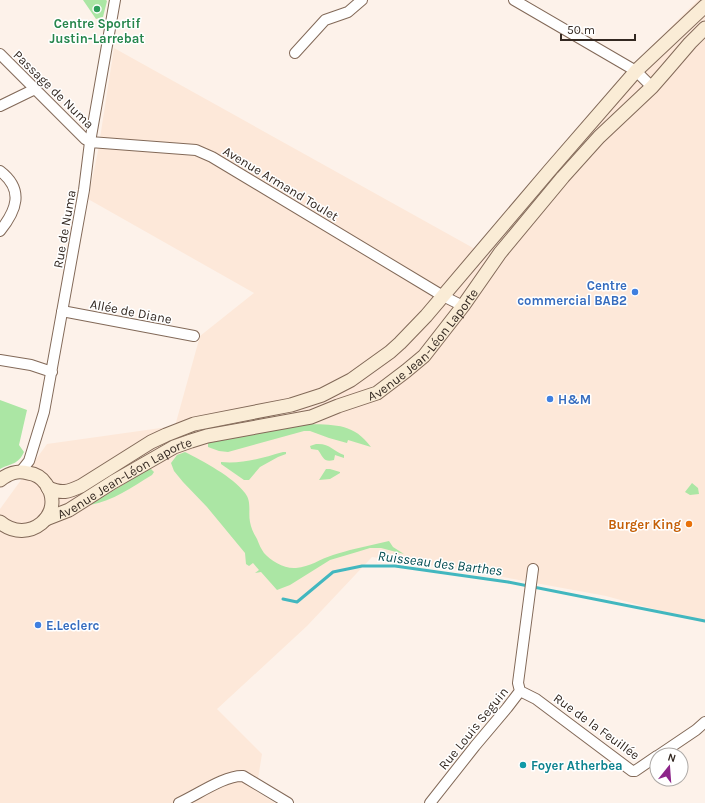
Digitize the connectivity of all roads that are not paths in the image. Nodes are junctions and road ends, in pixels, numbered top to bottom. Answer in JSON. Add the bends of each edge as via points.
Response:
{"nodes":[{"id":1,"x":115,"y":0,"type":"edge"},
{"id":2,"x":362,"y":0,"type":"edge"},
{"id":3,"x":514,"y":0,"type":"edge"},
{"id":4,"x":705,"y":6,"type":"edge"},
{"id":5,"x":705,"y":28,"type":"edge"},
{"id":6,"x":295,"y":52,"type":"dead end"},
{"id":7,"x":0,"y":54,"type":"edge"},
{"id":8,"x":636,"y":71,"type":"junction"},
{"id":9,"x":652,"y":87,"type":"junction"},
{"id":10,"x":36,"y":89,"type":"junction"},
{"id":11,"x":0,"y":106,"type":"edge"},
{"id":12,"x":90,"y":142,"type":"junction"},
{"id":13,"x":0,"y":171,"type":"edge"},
{"id":14,"x":0,"y":232,"type":"edge"},
{"id":15,"x":443,"y":296,"type":"junction"},
{"id":16,"x":463,"y":306,"type":"junction"},
{"id":17,"x":62,"y":311,"type":"junction"},
{"id":18,"x":194,"y":336,"type":"dead end"},
{"id":19,"x":0,"y":360,"type":"edge"},
{"id":20,"x":52,"y":372,"type":"junction"},
{"id":21,"x":28,"y":469,"type":"junction"},
{"id":22,"x":0,"y":480,"type":"edge"},
{"id":23,"x":48,"y":488,"type":"junction"},
{"id":24,"x":46,"y":519,"type":"junction"},
{"id":25,"x":2,"y":528,"type":"edge"},
{"id":26,"x":533,"y":569,"type":"dead end"},
{"id":27,"x":520,"y":691,"type":"junction"},
{"id":28,"x":705,"y":722,"type":"edge"},
{"id":29,"x":671,"y":747,"type":"edge"},
{"id":30,"x":649,"y":762,"type":"edge"},
{"id":31,"x":228,"y":778,"type":"junction"},
{"id":32,"x":179,"y":803,"type":"edge"},
{"id":33,"x":193,"y":803,"type":"edge"},
{"id":34,"x":288,"y":803,"type":"edge"},
{"id":35,"x":430,"y":803,"type":"edge"}],
"edges":[{"from":1,"to":12,"type":"street","name":"Rue de Numa"},
{"from":2,"to":6,"type":"street","via":[[348,12],[325,20]]},
{"from":3,"to":8,"type":"street"},
{"from":4,"to":8,"type":"street","name":"Avenue Jean-Léon Laporte"},
{"from":5,"to":9,"type":"street","name":"Avenue Jean-Léon Laporte"},
{"from":7,"to":10,"type":"street","name":"Passage de Numa"},
{"from":8,"to":9,"type":"street"},
{"from":8,"to":15,"type":"street","name":"Avenue Jean-Léon Laporte"},
{"from":9,"to":16,"type":"street","name":"Avenue Jean-Léon Laporte","via":[[599,137],[563,177],[500,253]]},
{"from":10,"to":11,"type":"street"},
{"from":10,"to":12,"type":"street","name":"Passage de Numa"},
{"from":12,"to":15,"type":"street","name":"Avenue Armand Toulet","via":[[196,150],[212,157]]},
{"from":12,"to":17,"type":"street","name":"Rue de Numa"},
{"from":13,"to":14,"type":"street","via":[[10,182],[16,203]]},
{"from":15,"to":16,"type":"street","name":"Avenue Armand Toulet"},
{"from":15,"to":23,"type":"street","name":"Avenue Jean-Léon Laporte","via":[[390,352],[351,380],[322,395],[291,405],[194,424],[151,442],[68,492]]},
{"from":16,"to":24,"type":"street","name":"Avenue Jean-Léon Laporte","via":[[424,356],[377,393],[311,417],[191,441],[158,456],[69,510]]},
{"from":17,"to":18,"type":"street","name":"Allée de Diane"},
{"from":17,"to":20,"type":"street","name":"Rue de Numa"},
{"from":19,"to":20,"type":"street","via":[[31,365]]},
{"from":20,"to":21,"type":"street","name":"Rue de Numa"},
{"from":21,"to":22,"type":"street","via":[[8,474]]},
{"from":21,"to":23,"type":"street","via":[[43,480]]},
{"from":23,"to":24,"type":"street","via":[[52,504]]},
{"from":24,"to":25,"type":"street","name":"Avenue Jean-Léon Laporte","via":[[40,525],[23,531]]},
{"from":26,"to":27,"type":"street","name":"Rue Louis Seguin","via":[[518,683]]},
{"from":27,"to":30,"type":"street","name":"Rue de la Feuillée","via":[[536,699],[632,771]]},
{"from":27,"to":35,"type":"street","name":"Rue Louis Seguin"},
{"from":28,"to":29,"type":"street","name":"Rue de la Feuillée"},
{"from":31,"to":32,"type":"street"},
{"from":31,"to":33,"type":"street"},
{"from":31,"to":34,"type":"street","via":[[243,776]]}]}
